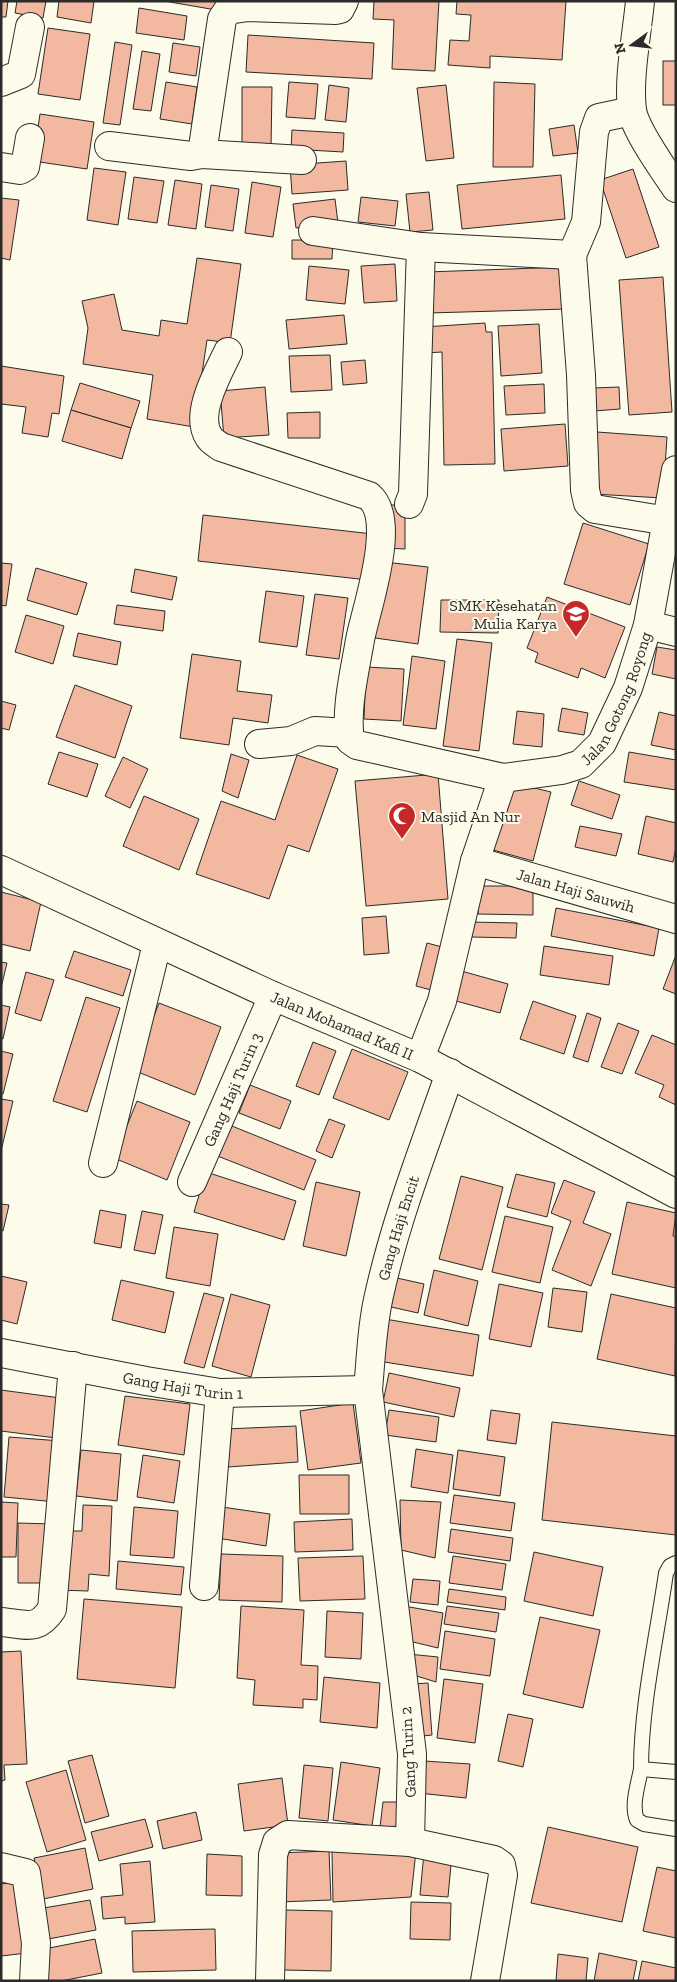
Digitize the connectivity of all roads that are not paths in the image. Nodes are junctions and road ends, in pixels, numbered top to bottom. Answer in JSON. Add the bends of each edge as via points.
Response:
{"nodes":[{"id":1,"x":344,"y":1,"type":"edge"},
{"id":2,"x":640,"y":1,"type":"edge"},
{"id":3,"x":30,"y":27,"type":"dead end"},
{"id":4,"x":1,"y":82,"type":"edge"},
{"id":5,"x":632,"y":111,"type":"junction"},
{"id":6,"x":30,"y":138,"type":"dead end"},
{"id":7,"x":109,"y":146,"type":"dead end"},
{"id":8,"x":202,"y":154,"type":"junction"},
{"id":9,"x":302,"y":160,"type":"dead end"},
{"id":10,"x":1,"y":167,"type":"edge"},
{"id":11,"x":676,"y":188,"type":"edge"},
{"id":12,"x":313,"y":231,"type":"dead end"},
{"id":13,"x":421,"y":247,"type":"junction"},
{"id":14,"x":572,"y":256,"type":"junction"},
{"id":15,"x":228,"y":352,"type":"dead end"},
{"id":16,"x":676,"y":470,"type":"edge"},
{"id":17,"x":409,"y":504,"type":"dead end"},
{"id":18,"x":668,"y":521,"type":"junction"},
{"id":19,"x":648,"y":625,"type":"junction"},
{"id":20,"x":676,"y":632,"type":"edge"},
{"id":21,"x":349,"y":732,"type":"junction"},
{"id":22,"x":260,"y":744,"type":"dead end"},
{"id":23,"x":502,"y":778,"type":"junction"},
{"id":24,"x":476,"y":861,"type":"junction"},
{"id":25,"x":1,"y":870,"type":"edge"},
{"id":26,"x":676,"y":919,"type":"edge"},
{"id":27,"x":158,"y":944,"type":"junction"},
{"id":28,"x":273,"y":996,"type":"junction"},
{"id":29,"x":424,"y":1047,"type":"junction"},
{"id":30,"x":450,"y":1073,"type":"junction"},
{"id":31,"x":103,"y":1163,"type":"dead end"},
{"id":32,"x":192,"y":1182,"type":"dead end"},
{"id":33,"x":676,"y":1194,"type":"edge"},
{"id":34,"x":1,"y":1353,"type":"edge"},
{"id":35,"x":72,"y":1366,"type":"junction"},
{"id":36,"x":368,"y":1390,"type":"junction"},
{"id":37,"x":220,"y":1393,"type":"junction"},
{"id":38,"x":676,"y":1563,"type":"edge"},
{"id":39,"x":204,"y":1586,"type":"dead end"},
{"id":40,"x":1,"y":1622,"type":"edge"},
{"id":41,"x":641,"y":1769,"type":"junction"},
{"id":42,"x":676,"y":1772,"type":"edge"},
{"id":43,"x":676,"y":1829,"type":"edge"},
{"id":44,"x":410,"y":1842,"type":"junction"},
{"id":45,"x":1,"y":1867,"type":"edge"},
{"id":46,"x":34,"y":1981,"type":"edge"},
{"id":47,"x":270,"y":1981,"type":"edge"},
{"id":48,"x":485,"y":1981,"type":"edge"}],
"edges":[{"from":1,"to":8,"type":"street","via":[[336,10],[248,7],[228,10],[222,19]]},
{"from":2,"to":5,"type":"street"},
{"from":3,"to":4,"type":"street","via":[[21,74]]},
{"from":5,"to":11,"type":"street","via":[[650,149]]},
{"from":5,"to":14,"type":"street","via":[[598,118],[586,222]]},
{"from":6,"to":10,"type":"street","via":[[25,167],[20,170]]},
{"from":7,"to":8,"type":"street","via":[[191,156]]},
{"from":8,"to":9,"type":"street"},
{"from":12,"to":13,"type":"street"},
{"from":13,"to":14,"type":"street"},
{"from":13,"to":17,"type":"street","via":[[413,494]]},
{"from":14,"to":18,"type":"street","via":[[588,503],[595,509]]},
{"from":15,"to":21,"type":"street","via":[[209,391],[205,425],[209,438],[221,447],[369,496],[378,505],[381,546],[360,639]]},
{"from":16,"to":18,"type":"street","name":"Jalan Gotong Royong"},
{"from":18,"to":19,"type":"street","name":"Jalan Gotong Royong"},
{"from":19,"to":20,"type":"street"},
{"from":19,"to":23,"type":"street","name":"Jalan Gotong Royong","via":[[628,688],[602,744],[581,764],[562,770]]},
{"from":21,"to":22,"type":"street","via":[[315,731],[291,741]]},
{"from":21,"to":23,"type":"street","via":[[350,740],[357,745]]},
{"from":23,"to":24,"type":"street"},
{"from":24,"to":26,"type":"street","name":"Jalan Haji Sauwih"},
{"from":24,"to":29,"type":"street","via":[[442,1001]]},
{"from":25,"to":27,"type":"street","name":"Jalan Mohamad Kafi II"},
{"from":27,"to":28,"type":"street","name":"Jalan Mohamad Kafi II"},
{"from":27,"to":31,"type":"street"},
{"from":28,"to":29,"type":"street","name":"Jalan Mohamad Kafi II"},
{"from":28,"to":32,"type":"street","name":"Gang Haji Turin 3"},
{"from":29,"to":30,"type":"street","name":"Jalan Mohamad Kafi II"},
{"from":30,"to":33,"type":"street","name":"Jalan Mohamad Kafi II"},
{"from":30,"to":36,"type":"street","name":"Gang Haji Encit","via":[[406,1199],[379,1292]]},
{"from":34,"to":35,"type":"street","name":"Gang Haji Turin 1"},
{"from":35,"to":37,"type":"street","name":"Gang Haji Turin 1"},
{"from":35,"to":40,"type":"street","via":[[52,1609],[44,1621],[34,1625]]},
{"from":36,"to":37,"type":"street","name":"Gang Haji Turin 1"},
{"from":36,"to":44,"type":"street","name":"Gang Turin 2","via":[[412,1754]]},
{"from":37,"to":39,"type":"street"},
{"from":38,"to":41,"type":"lane","via":[[666,1573],[644,1723]]},
{"from":41,"to":42,"type":"lane"},
{"from":41,"to":43,"type":"lane","via":[[634,1814],[637,1820]]},
{"from":44,"to":47,"type":"street","via":[[288,1835],[277,1842],[273,1855]]},
{"from":44,"to":48,"type":"street","via":[[494,1860],[501,1865],[503,1875]]},
{"from":45,"to":46,"type":"street","via":[[26,1873],[36,1943]]}]}
